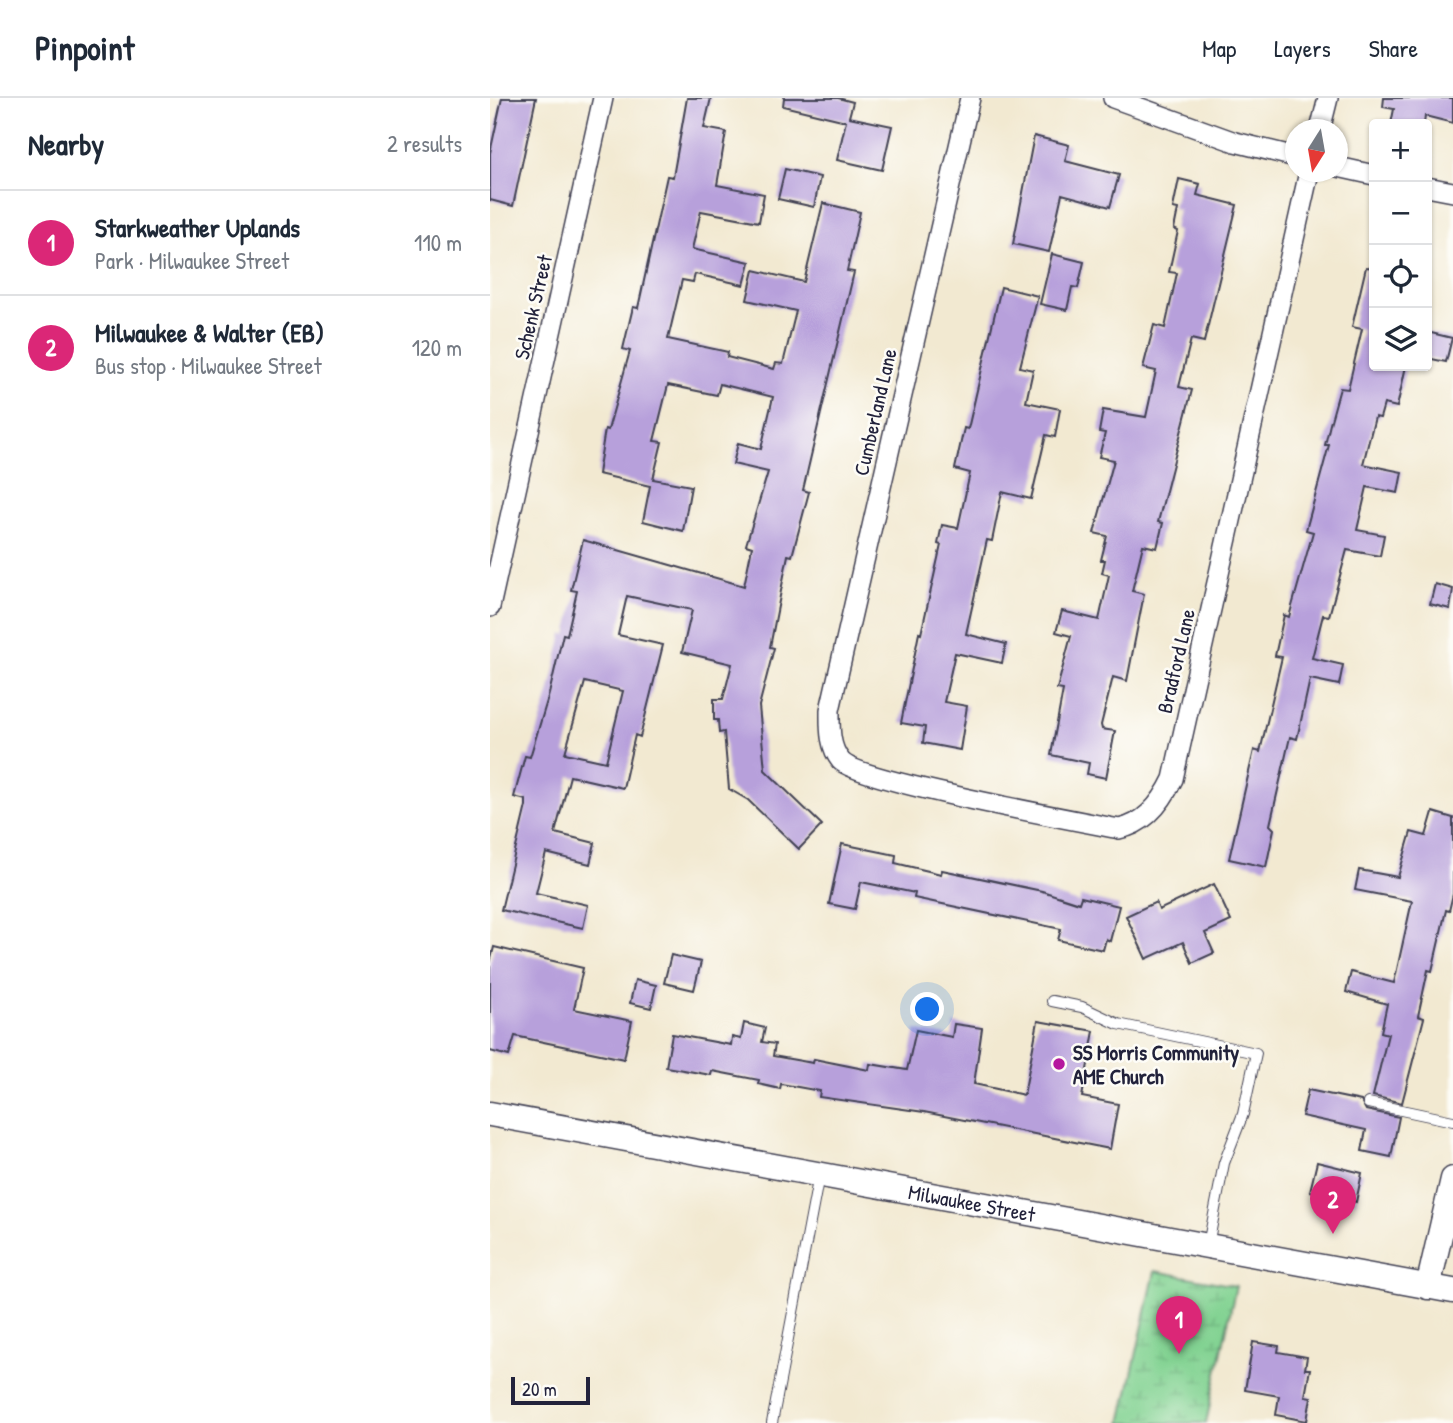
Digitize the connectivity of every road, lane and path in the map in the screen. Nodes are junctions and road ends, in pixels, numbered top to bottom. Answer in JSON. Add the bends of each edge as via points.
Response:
{"nodes":[{"id":1,"x":603,"y":98,"type":"edge"},
{"id":2,"x":970,"y":98,"type":"edge"},
{"id":3,"x":1113,"y":98,"type":"edge"},
{"id":4,"x":1328,"y":98,"type":"edge"},
{"id":5,"x":1323,"y":119,"type":"edge"},
{"id":6,"x":1285,"y":154,"type":"edge"},
{"id":7,"x":1348,"y":169,"type":"edge"},
{"id":8,"x":1369,"y":174,"type":"edge"},
{"id":9,"x":1307,"y":182,"type":"edge"},
{"id":10,"x":1432,"y":188,"type":"edge"},
{"id":11,"x":1453,"y":192,"type":"edge"},
{"id":12,"x":490,"y":607,"type":"edge"},
{"id":13,"x":831,"y":737,"type":"joint"},
{"id":14,"x":1052,"y":1001,"type":"dead end"},
{"id":15,"x":1368,"y":1103,"type":"dead end"},
{"id":16,"x":490,"y":1114,"type":"edge"},
{"id":17,"x":1453,"y":1121,"type":"edge"},
{"id":18,"x":820,"y":1174,"type":"junction"},
{"id":19,"x":1453,"y":1180,"type":"edge"},
{"id":20,"x":1208,"y":1245,"type":"junction"},
{"id":21,"x":1428,"y":1287,"type":"junction"},
{"id":22,"x":1453,"y":1291,"type":"edge"},
{"id":23,"x":772,"y":1423,"type":"edge"}],
"edges":[{"from":1,"to":12,"type":"street","name":"Schenk Street"},
{"from":2,"to":13,"type":"street","name":"Cumberland Lane","via":[[830,710]]},
{"from":3,"to":6,"type":"street","via":[[1235,142]]},
{"from":4,"to":5,"type":"street"},
{"from":7,"to":8,"type":"street"},
{"from":9,"to":13,"type":"street","name":"Bradford Lane","via":[[1173,779],[1155,808],[1119,829],[956,794],[858,772],[842,762]]},
{"from":10,"to":11,"type":"street"},
{"from":14,"to":20,"type":"lane","via":[[1082,1007],[1118,1024],[1256,1053],[1243,1114],[1224,1163]]},
{"from":15,"to":17,"type":"lane"},
{"from":16,"to":18,"type":"street","name":"Milwaukee Street"},
{"from":18,"to":20,"type":"street","name":"Milwaukee Street"},
{"from":18,"to":23,"type":"lane"},
{"from":19,"to":21,"type":"street"},
{"from":20,"to":21,"type":"street","name":"Milwaukee Street"},
{"from":21,"to":22,"type":"street","name":"Milwaukee Street"}]}
